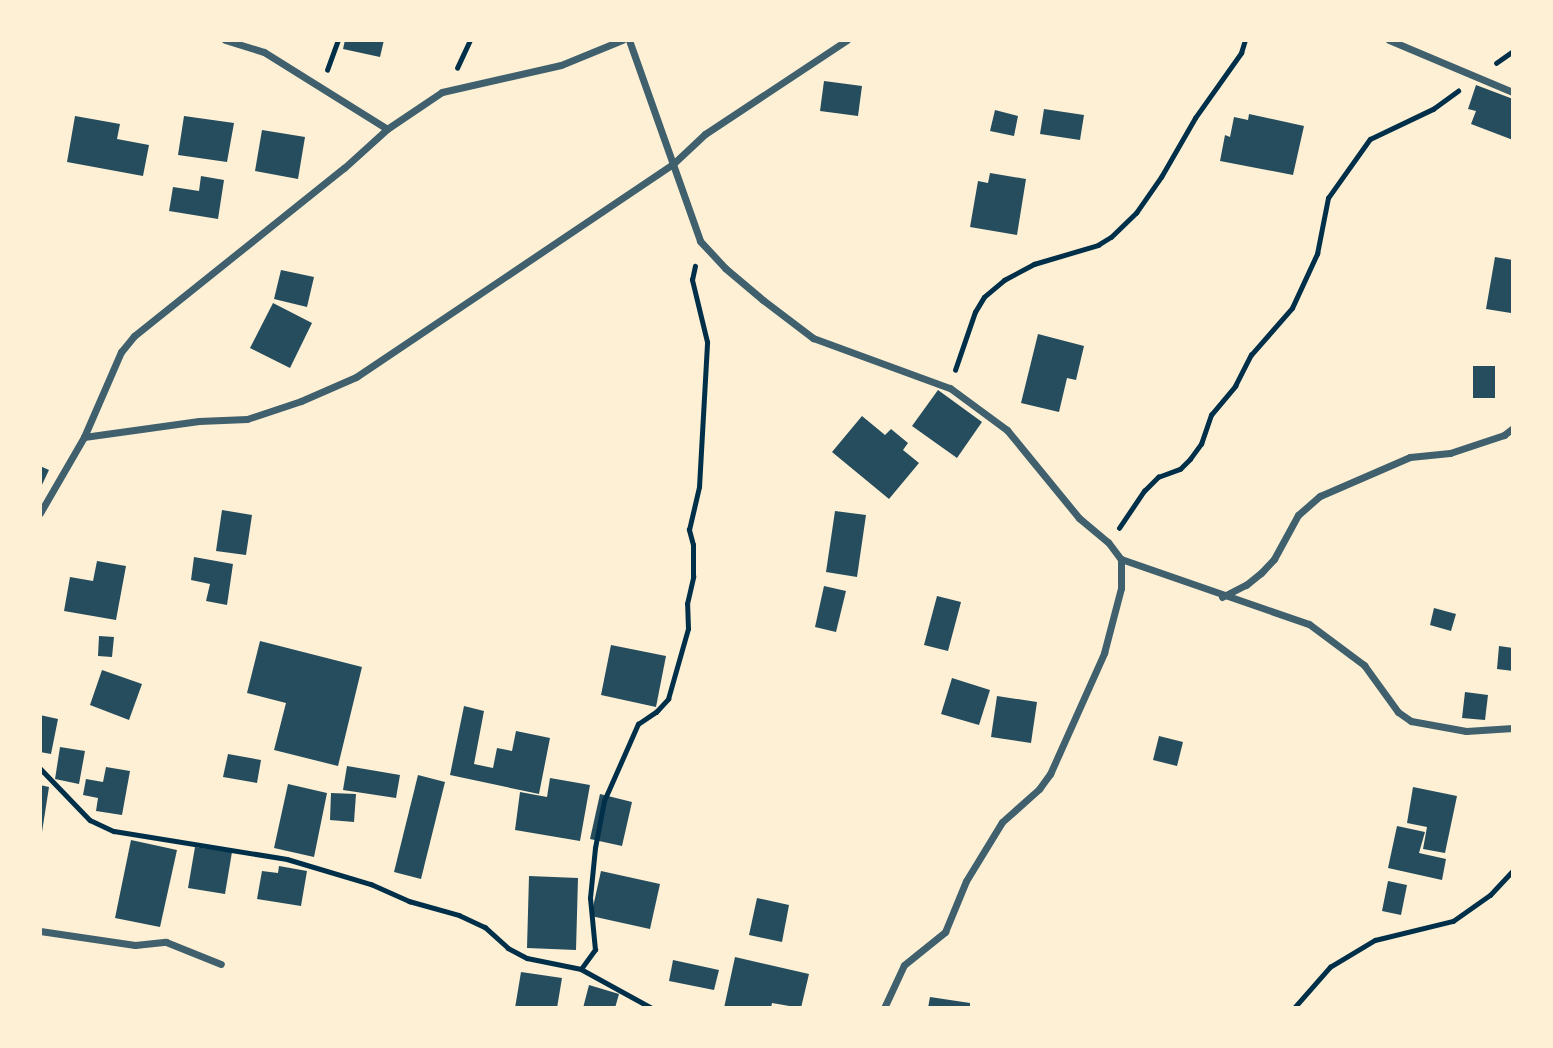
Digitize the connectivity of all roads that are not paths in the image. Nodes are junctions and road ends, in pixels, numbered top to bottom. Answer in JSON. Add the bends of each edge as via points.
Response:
{"nodes":[{"id":1,"x":225,"y":40,"type":"edge"},
{"id":2,"x":622,"y":40,"type":"edge"},
{"id":3,"x":629,"y":40,"type":"edge"},
{"id":4,"x":848,"y":40,"type":"edge"},
{"id":5,"x":1390,"y":40,"type":"edge"},
{"id":6,"x":1513,"y":92,"type":"edge"},
{"id":7,"x":387,"y":129,"type":"junction"},
{"id":8,"x":673,"y":164,"type":"junction"},
{"id":9,"x":1513,"y":428,"type":"edge"},
{"id":10,"x":84,"y":437,"type":"junction"},
{"id":11,"x":40,"y":513,"type":"edge"},
{"id":12,"x":1121,"y":559,"type":"junction"},
{"id":13,"x":1222,"y":597,"type":"junction"},
{"id":14,"x":1513,"y":729,"type":"edge"},
{"id":15,"x":40,"y":931,"type":"edge"},
{"id":16,"x":221,"y":964,"type":"dead end"},
{"id":17,"x":884,"y":1008,"type":"edge"}],
"edges":[{"from":1,"to":7,"type":"street","via":[[264,52]]},
{"from":2,"to":7,"type":"street","via":[[561,65],[442,92]]},
{"from":3,"to":8,"type":"street"},
{"from":4,"to":8,"type":"street","via":[[705,134]]},
{"from":5,"to":6,"type":"street"},
{"from":7,"to":10,"type":"street","via":[[134,336],[121,352]]},
{"from":8,"to":10,"type":"street","via":[[356,377],[247,419]]},
{"from":8,"to":12,"type":"street","via":[[701,241],[725,268],[813,338],[950,388],[1007,430],[1079,518]]},
{"from":9,"to":13,"type":"street","via":[[1450,453],[1410,457],[1320,496],[1298,515],[1261,573]]},
{"from":10,"to":11,"type":"street"},
{"from":12,"to":13,"type":"street"},
{"from":12,"to":17,"type":"street","via":[[1121,588],[1104,653],[1051,774],[1002,822],[966,881],[944,932],[904,965]]},
{"from":13,"to":14,"type":"street","via":[[1309,624],[1326,635],[1364,666],[1398,712],[1411,721],[1466,731]]},
{"from":15,"to":16,"type":"street","via":[[135,945],[166,942]]}]}
